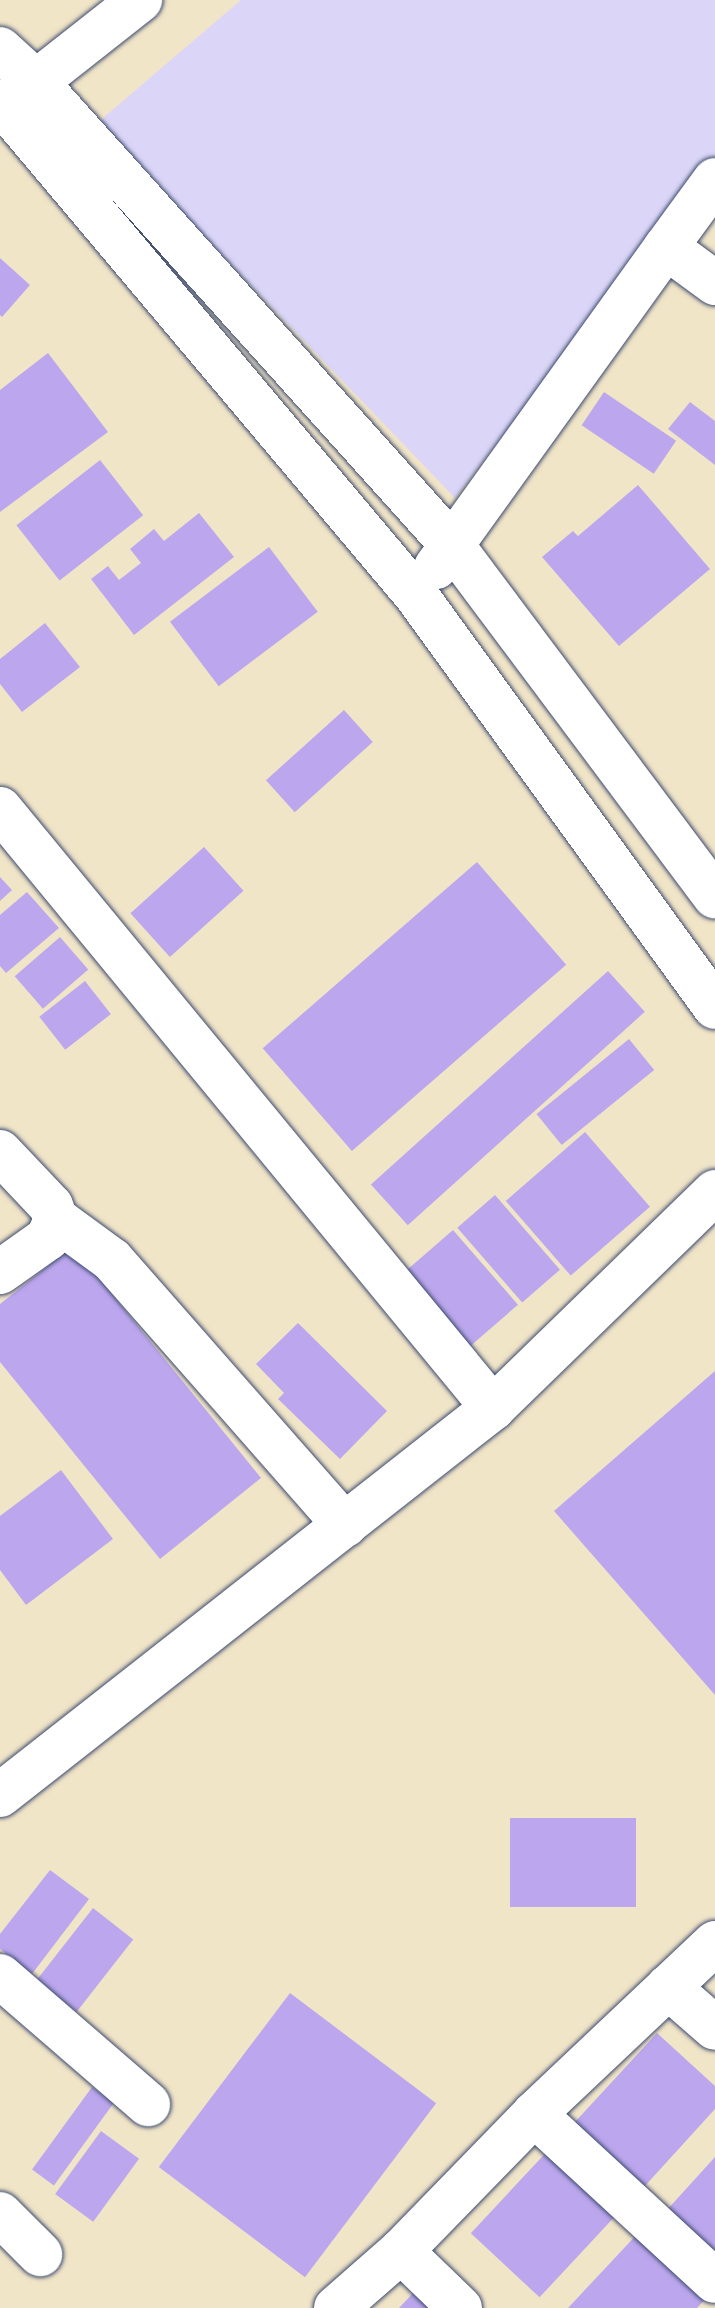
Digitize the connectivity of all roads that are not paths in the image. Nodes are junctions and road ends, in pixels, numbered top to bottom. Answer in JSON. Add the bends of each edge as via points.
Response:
{"nodes":[{"id":1,"x":140,"y":0,"type":"edge"},
{"id":2,"x":0,"y":49,"type":"edge"},
{"id":3,"x":10,"y":100,"type":"edge"},
{"id":4,"x":715,"y":180,"type":"edge"},
{"id":5,"x":666,"y":247,"type":"junction"},
{"id":6,"x":715,"y":283,"type":"edge"},
{"id":7,"x":452,"y":545,"type":"junction"},
{"id":8,"x":416,"y":595,"type":"junction"},
{"id":9,"x":0,"y":809,"type":"edge"},
{"id":10,"x":715,"y":897,"type":"edge"},
{"id":11,"x":715,"y":1007,"type":"edge"},
{"id":12,"x":0,"y":1152,"type":"edge"},
{"id":13,"x":715,"y":1192,"type":"edge"},
{"id":14,"x":56,"y":1219,"type":"junction"},
{"id":15,"x":0,"y":1272,"type":"edge"},
{"id":16,"x":493,"y":1408,"type":"junction"},
{"id":17,"x":345,"y":1525,"type":"junction"},
{"id":18,"x":0,"y":1795,"type":"edge"},
{"id":19,"x":715,"y":1943,"type":"edge"},
{"id":20,"x":0,"y":1976,"type":"edge"},
{"id":21,"x":668,"y":1987,"type":"junction"},
{"id":22,"x":715,"y":2028,"type":"edge"},
{"id":23,"x":148,"y":2104,"type":"dead end"},
{"id":24,"x":534,"y":2114,"type":"junction"},
{"id":25,"x":0,"y":2214,"type":"edge"},
{"id":26,"x":401,"y":2251,"type":"junction"},
{"id":27,"x":40,"y":2254,"type":"dead end"},
{"id":28,"x":715,"y":2281,"type":"edge"},
{"id":29,"x":336,"y":2308,"type":"edge"},
{"id":30,"x":460,"y":2308,"type":"edge"}],
"edges":[{"from":1,"to":3,"type":"street"},
{"from":2,"to":3,"type":"street"},
{"from":3,"to":7,"type":"street"},
{"from":3,"to":8,"type":"street"},
{"from":4,"to":5,"type":"street"},
{"from":5,"to":6,"type":"street"},
{"from":5,"to":7,"type":"street"},
{"from":7,"to":8,"type":"street"},
{"from":7,"to":10,"type":"street"},
{"from":8,"to":11,"type":"street"},
{"from":9,"to":16,"type":"street"},
{"from":12,"to":14,"type":"street","via":[[51,1206]]},
{"from":13,"to":16,"type":"street"},
{"from":14,"to":15,"type":"street","via":[[48,1238]]},
{"from":14,"to":17,"type":"street","via":[[112,1260]]},
{"from":16,"to":17,"type":"street"},
{"from":17,"to":18,"type":"street"},
{"from":19,"to":21,"type":"street"},
{"from":20,"to":23,"type":"street"},
{"from":21,"to":22,"type":"street"},
{"from":21,"to":24,"type":"street"},
{"from":24,"to":26,"type":"street"},
{"from":24,"to":28,"type":"street"},
{"from":25,"to":27,"type":"street"},
{"from":26,"to":29,"type":"street"},
{"from":26,"to":30,"type":"street"}]}
